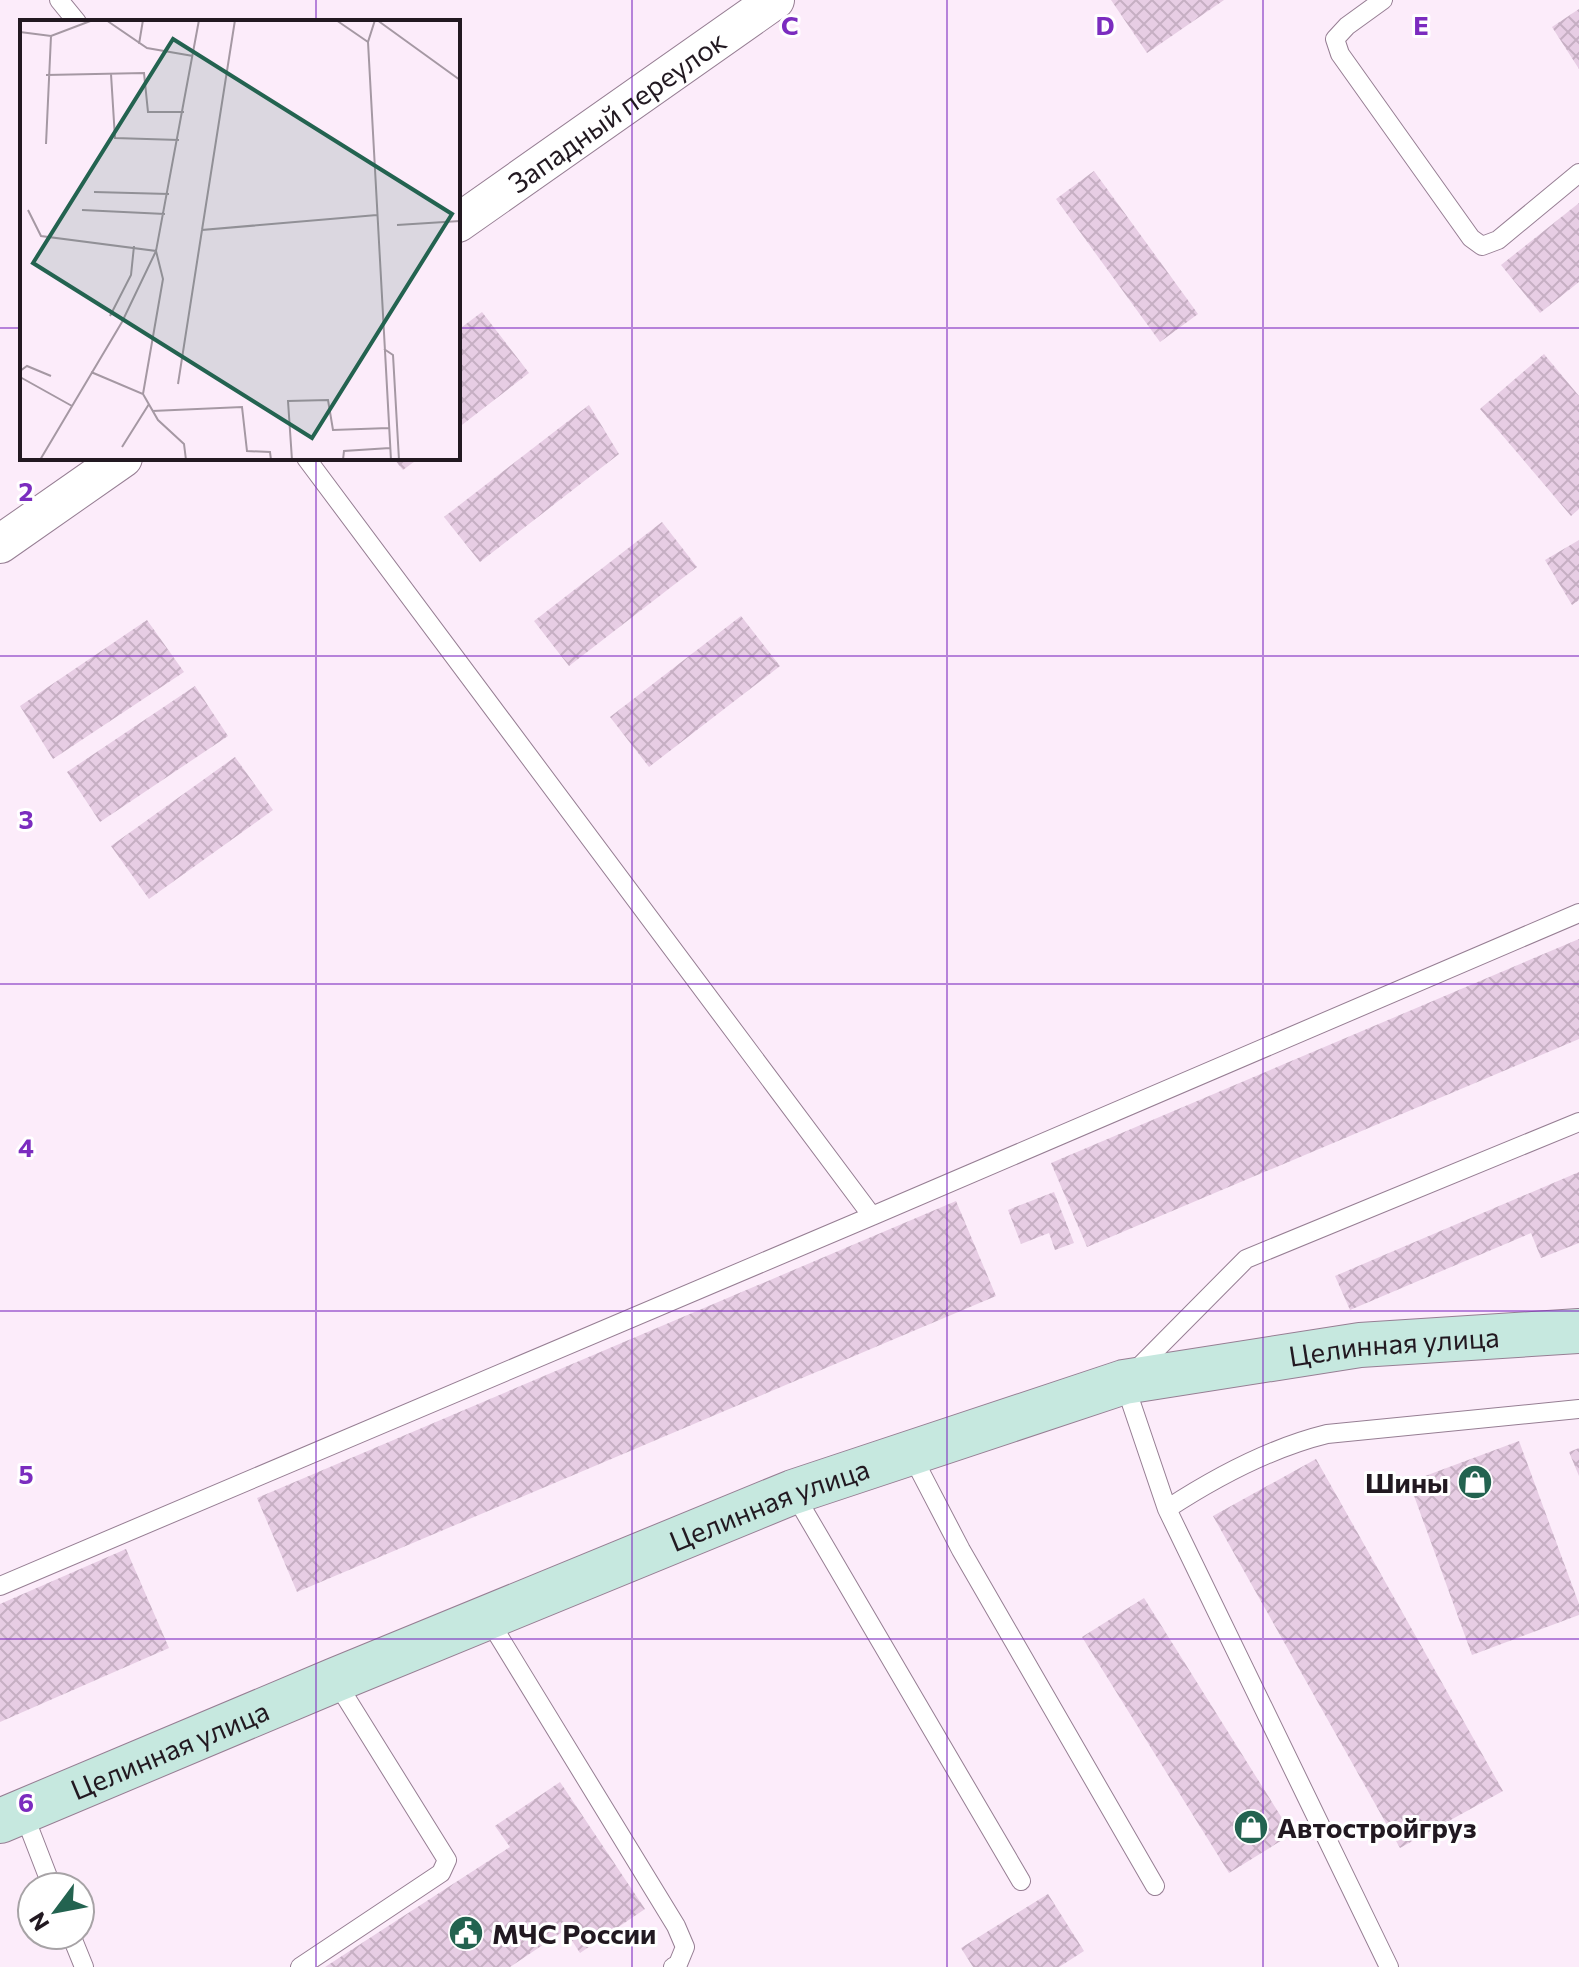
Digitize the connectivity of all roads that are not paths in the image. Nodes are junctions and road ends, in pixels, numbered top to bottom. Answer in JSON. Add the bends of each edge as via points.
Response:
{"nodes":[{"id":1,"x":59,"y":0,"type":"edge"},
{"id":2,"x":775,"y":0,"type":"edge"},
{"id":3,"x":1383,"y":0,"type":"edge"},
{"id":4,"x":75,"y":20,"type":"edge"},
{"id":5,"x":1579,"y":173,"type":"edge"},
{"id":6,"x":460,"y":222,"type":"edge"},
{"id":7,"x":120,"y":460,"type":"edge"},
{"id":8,"x":307,"y":460,"type":"edge"},
{"id":9,"x":0,"y":544,"type":"edge"},
{"id":10,"x":1579,"y":913,"type":"edge"},
{"id":11,"x":1579,"y":1122,"type":"edge"},
{"id":12,"x":872,"y":1216,"type":"junction"},
{"id":13,"x":1579,"y":1331,"type":"edge"},
{"id":14,"x":1124,"y":1382,"type":"junction"},
{"id":15,"x":1579,"y":1409,"type":"edge"},
{"id":16,"x":910,"y":1452,"type":"junction"},
{"id":17,"x":793,"y":1492,"type":"junction"},
{"id":18,"x":1167,"y":1509,"type":"junction"},
{"id":19,"x":0,"y":1586,"type":"edge"},
{"id":20,"x":487,"y":1617,"type":"junction"},
{"id":21,"x":335,"y":1680,"type":"junction"},
{"id":22,"x":12,"y":1816,"type":"edge"},
{"id":23,"x":43,"y":1871,"type":"edge"},
{"id":24,"x":1021,"y":1881,"type":"dead end"},
{"id":25,"x":1155,"y":1886,"type":"dead end"},
{"id":26,"x":300,"y":1967,"type":"edge"},
{"id":27,"x":673,"y":1967,"type":"edge"},
{"id":28,"x":1389,"y":1967,"type":"edge"}],
"edges":[{"from":1,"to":4,"type":"lane"},
{"from":2,"to":6,"type":"street","name":"Западный переулок"},
{"from":3,"to":5,"type":"lane","via":[[1347,26],[1335,39],[1337,46],[1471,238],[1482,246],[1498,240]]},
{"from":7,"to":9,"type":"street"},
{"from":8,"to":12,"type":"lane"},
{"from":10,"to":12,"type":"lane"},
{"from":11,"to":14,"type":"lane","via":[[1246,1259]]},
{"from":12,"to":19,"type":"lane"},
{"from":13,"to":14,"type":"main road","name":"Целинная улица","via":[[1360,1345]]},
{"from":14,"to":16,"type":"main road","name":"Целинная улица"},
{"from":14,"to":18,"type":"lane"},
{"from":15,"to":18,"type":"lane","via":[[1302,1440],[1209,1483]]},
{"from":16,"to":17,"type":"main road","name":"Целинная улица"},
{"from":16,"to":25,"type":"lane"},
{"from":17,"to":20,"type":"main road","name":"Целинная улица"},
{"from":17,"to":24,"type":"lane"},
{"from":18,"to":28,"type":"lane"},
{"from":20,"to":21,"type":"main road","name":"Целинная улица"},
{"from":20,"to":27,"type":"lane","via":[[676,1926],[685,1947]]},
{"from":21,"to":22,"type":"main road","name":"Целинная улица"},
{"from":21,"to":26,"type":"lane","via":[[447,1860],[441,1873]]},
{"from":22,"to":23,"type":"lane"}]}
